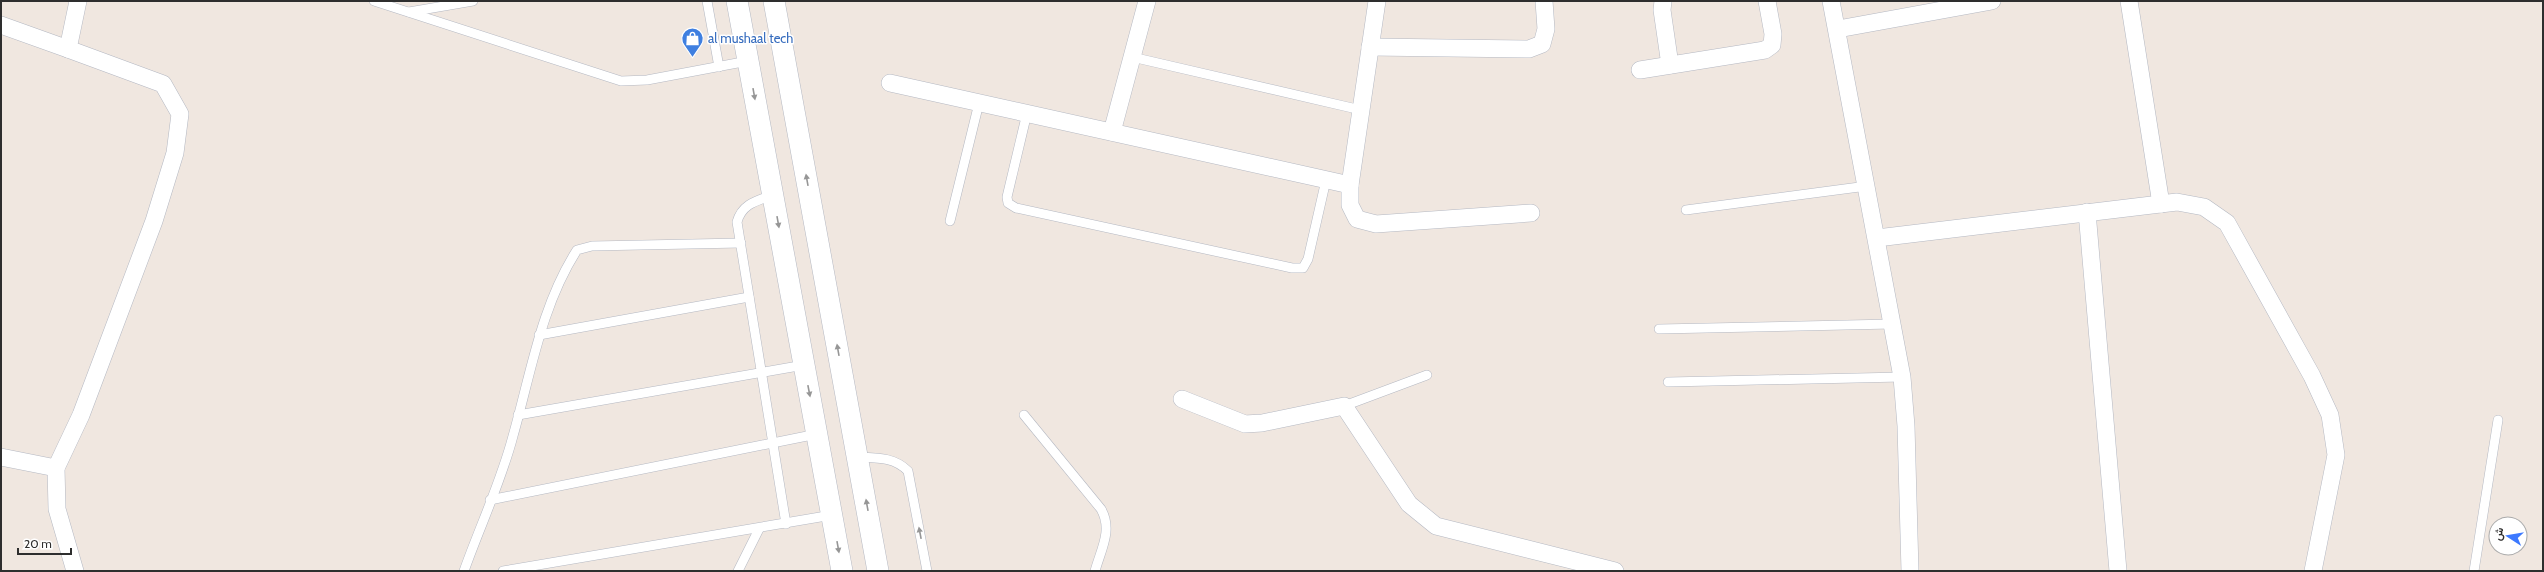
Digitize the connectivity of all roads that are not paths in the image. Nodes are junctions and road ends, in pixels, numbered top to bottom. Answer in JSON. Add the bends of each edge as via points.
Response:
{"nodes":[{"id":1,"x":78,"y":1,"type":"edge"},
{"id":2,"x":374,"y":1,"type":"edge"},
{"id":3,"x":473,"y":1,"type":"edge"},
{"id":4,"x":707,"y":1,"type":"edge"},
{"id":5,"x":737,"y":1,"type":"edge"},
{"id":6,"x":1147,"y":1,"type":"edge"},
{"id":7,"x":1377,"y":1,"type":"edge"},
{"id":8,"x":1544,"y":1,"type":"edge"},
{"id":9,"x":1663,"y":1,"type":"edge"},
{"id":10,"x":1767,"y":1,"type":"edge"},
{"id":11,"x":1831,"y":1,"type":"edge"},
{"id":12,"x":1992,"y":1,"type":"edge"},
{"id":13,"x":2129,"y":1,"type":"edge"},
{"id":14,"x":777,"y":4,"type":"edge"},
{"id":15,"x":408,"y":12,"type":"junction"},
{"id":16,"x":1,"y":25,"type":"edge"},
{"id":17,"x":1838,"y":29,"type":"junction"},
{"id":18,"x":1370,"y":47,"type":"junction"},
{"id":19,"x":68,"y":49,"type":"junction"},
{"id":20,"x":1132,"y":57,"type":"junction"},
{"id":21,"x":748,"y":61,"type":"junction"},
{"id":22,"x":1670,"y":65,"type":"junction"},
{"id":23,"x":719,"y":67,"type":"junction"},
{"id":24,"x":1640,"y":70,"type":"dead end"},
{"id":25,"x":890,"y":83,"type":"dead end"},
{"id":26,"x":979,"y":103,"type":"junction"},
{"id":27,"x":1361,"y":110,"type":"junction"},
{"id":28,"x":1027,"y":113,"type":"junction"},
{"id":29,"x":1112,"y":132,"type":"junction"},
{"id":30,"x":1326,"y":180,"type":"junction"},
{"id":31,"x":1350,"y":185,"type":"junction"},
{"id":32,"x":1867,"y":186,"type":"junction"},
{"id":33,"x":773,"y":195,"type":"junction"},
{"id":34,"x":2160,"y":204,"type":"junction"},
{"id":35,"x":1686,"y":210,"type":"dead end"},
{"id":36,"x":2087,"y":212,"type":"junction"},
{"id":37,"x":1532,"y":213,"type":"dead end"},
{"id":38,"x":950,"y":221,"type":"dead end"},
{"id":39,"x":1877,"y":238,"type":"junction"},
{"id":40,"x":741,"y":242,"type":"junction"},
{"id":41,"x":749,"y":298,"type":"junction"},
{"id":42,"x":1892,"y":324,"type":"junction"},
{"id":43,"x":1660,"y":329,"type":"dead end"},
{"id":44,"x":539,"y":335,"type":"junction"},
{"id":45,"x":804,"y":365,"type":"junction"},
{"id":46,"x":762,"y":372,"type":"junction"},
{"id":47,"x":1427,"y":375,"type":"dead end"},
{"id":48,"x":1902,"y":377,"type":"junction"},
{"id":49,"x":1668,"y":382,"type":"dead end"},
{"id":50,"x":1182,"y":399,"type":"dead end"},
{"id":51,"x":1344,"y":406,"type":"junction"},
{"id":52,"x":518,"y":415,"type":"junction"},
{"id":53,"x":1024,"y":415,"type":"dead end"},
{"id":54,"x":2498,"y":420,"type":"dead end"},
{"id":55,"x":817,"y":434,"type":"junction"},
{"id":56,"x":774,"y":442,"type":"junction"},
{"id":57,"x":1,"y":457,"type":"edge"},
{"id":58,"x":858,"y":457,"type":"junction"},
{"id":59,"x":56,"y":468,"type":"junction"},
{"id":60,"x":490,"y":500,"type":"junction"},
{"id":61,"x":832,"y":515,"type":"junction"},
{"id":62,"x":786,"y":524,"type":"junction"},
{"id":63,"x":759,"y":529,"type":"junction"},
{"id":64,"x":1595,"y":569,"type":"edge"},
{"id":65,"x":75,"y":571,"type":"edge"},
{"id":66,"x":464,"y":571,"type":"edge"},
{"id":67,"x":503,"y":571,"type":"edge"},
{"id":68,"x":738,"y":571,"type":"edge"},
{"id":69,"x":842,"y":571,"type":"edge"},
{"id":70,"x":878,"y":571,"type":"edge"},
{"id":71,"x":927,"y":571,"type":"edge"},
{"id":72,"x":1095,"y":571,"type":"edge"},
{"id":73,"x":1616,"y":571,"type":"edge"},
{"id":74,"x":1911,"y":571,"type":"edge"},
{"id":75,"x":2118,"y":571,"type":"edge"},
{"id":76,"x":2313,"y":571,"type":"edge"},
{"id":77,"x":2474,"y":571,"type":"edge"}],
"edges":[{"from":1,"to":19,"type":"street"},
{"from":2,"to":15,"type":"lane"},
{"from":3,"to":15,"type":"lane"},
{"from":4,"to":23,"type":"lane"},
{"from":5,"to":21,"type":"street"},
{"from":6,"to":20,"type":"street"},
{"from":7,"to":18,"type":"street"},
{"from":8,"to":18,"type":"street","via":[[1546,29],[1542,44],[1530,49]]},
{"from":9,"to":22,"type":"street"},
{"from":10,"to":22,"type":"street","via":[[1773,34],[1772,44],[1765,50]]},
{"from":11,"to":17,"type":"street"},
{"from":12,"to":17,"type":"street"},
{"from":13,"to":34,"type":"street"},
{"from":58,"to":14,"type":"street","one_way":true},
{"from":15,"to":23,"type":"lane","via":[[621,81],[646,80]]},
{"from":16,"to":19,"type":"street"},
{"from":17,"to":32,"type":"street"},
{"from":18,"to":27,"type":"street"},
{"from":19,"to":59,"type":"street","via":[[163,84],[180,114],[175,153],[154,221],[82,415]]},
{"from":20,"to":27,"type":"lane"},
{"from":20,"to":29,"type":"street"},
{"from":21,"to":23,"type":"lane"},
{"from":21,"to":33,"type":"street","one_way":true},
{"from":22,"to":24,"type":"street"},
{"from":25,"to":26,"type":"street"},
{"from":26,"to":28,"type":"street"},
{"from":26,"to":38,"type":"lane"},
{"from":27,"to":31,"type":"street"},
{"from":28,"to":29,"type":"street"},
{"from":28,"to":30,"type":"lane","via":[[1007,197],[1008,203],[1024,210],[1303,268],[1308,259]]},
{"from":29,"to":30,"type":"street"},
{"from":30,"to":31,"type":"street"},
{"from":31,"to":37,"type":"street","via":[[1350,204],[1357,219],[1376,224]]},
{"from":32,"to":35,"type":"lane"},
{"from":32,"to":39,"type":"street"},
{"from":33,"to":40,"type":"lane","via":[[748,205],[740,212],[737,222]]},
{"from":33,"to":45,"type":"street","one_way":true},
{"from":34,"to":36,"type":"street"},
{"from":34,"to":76,"type":"street","via":[[2177,202],[2204,207],[2227,223],[2312,376],[2330,415],[2336,455]]},
{"from":36,"to":39,"type":"street"},
{"from":36,"to":75,"type":"street"},
{"from":39,"to":42,"type":"street"},
{"from":40,"to":41,"type":"lane"},
{"from":40,"to":44,"type":"lane","via":[[592,246],[577,250],[567,266]]},
{"from":41,"to":44,"type":"lane"},
{"from":41,"to":46,"type":"lane"},
{"from":42,"to":43,"type":"lane"},
{"from":42,"to":48,"type":"street"},
{"from":44,"to":52,"type":"lane"},
{"from":45,"to":46,"type":"lane"},
{"from":45,"to":55,"type":"street","one_way":true},
{"from":46,"to":52,"type":"lane"},
{"from":46,"to":56,"type":"lane"},
{"from":47,"to":51,"type":"lane"},
{"from":48,"to":49,"type":"lane"},
{"from":48,"to":74,"type":"street"},
{"from":50,"to":51,"type":"street","via":[[1245,424],[1262,424]]},
{"from":51,"to":64,"type":"street","via":[[1409,504],[1436,526]]},
{"from":52,"to":60,"type":"lane","via":[[513,437]]},
{"from":53,"to":72,"type":"lane","via":[[1106,518],[1108,528]]},
{"from":54,"to":77,"type":"lane"},
{"from":55,"to":56,"type":"lane"},
{"from":55,"to":61,"type":"street"},
{"from":56,"to":60,"type":"lane"},
{"from":56,"to":62,"type":"lane"},
{"from":57,"to":59,"type":"street"},
{"from":70,"to":58,"type":"street","one_way":true},
{"from":71,"to":58,"type":"lane","one_way":true,"via":[[908,471],[900,463],[890,459]]},
{"from":59,"to":65,"type":"street","via":[[57,510]]},
{"from":60,"to":66,"type":"lane"},
{"from":61,"to":62,"type":"lane"},
{"from":61,"to":69,"type":"street","one_way":true},
{"from":62,"to":63,"type":"lane"},
{"from":63,"to":67,"type":"lane"},
{"from":63,"to":68,"type":"lane"},
{"from":64,"to":73,"type":"street"}]}
